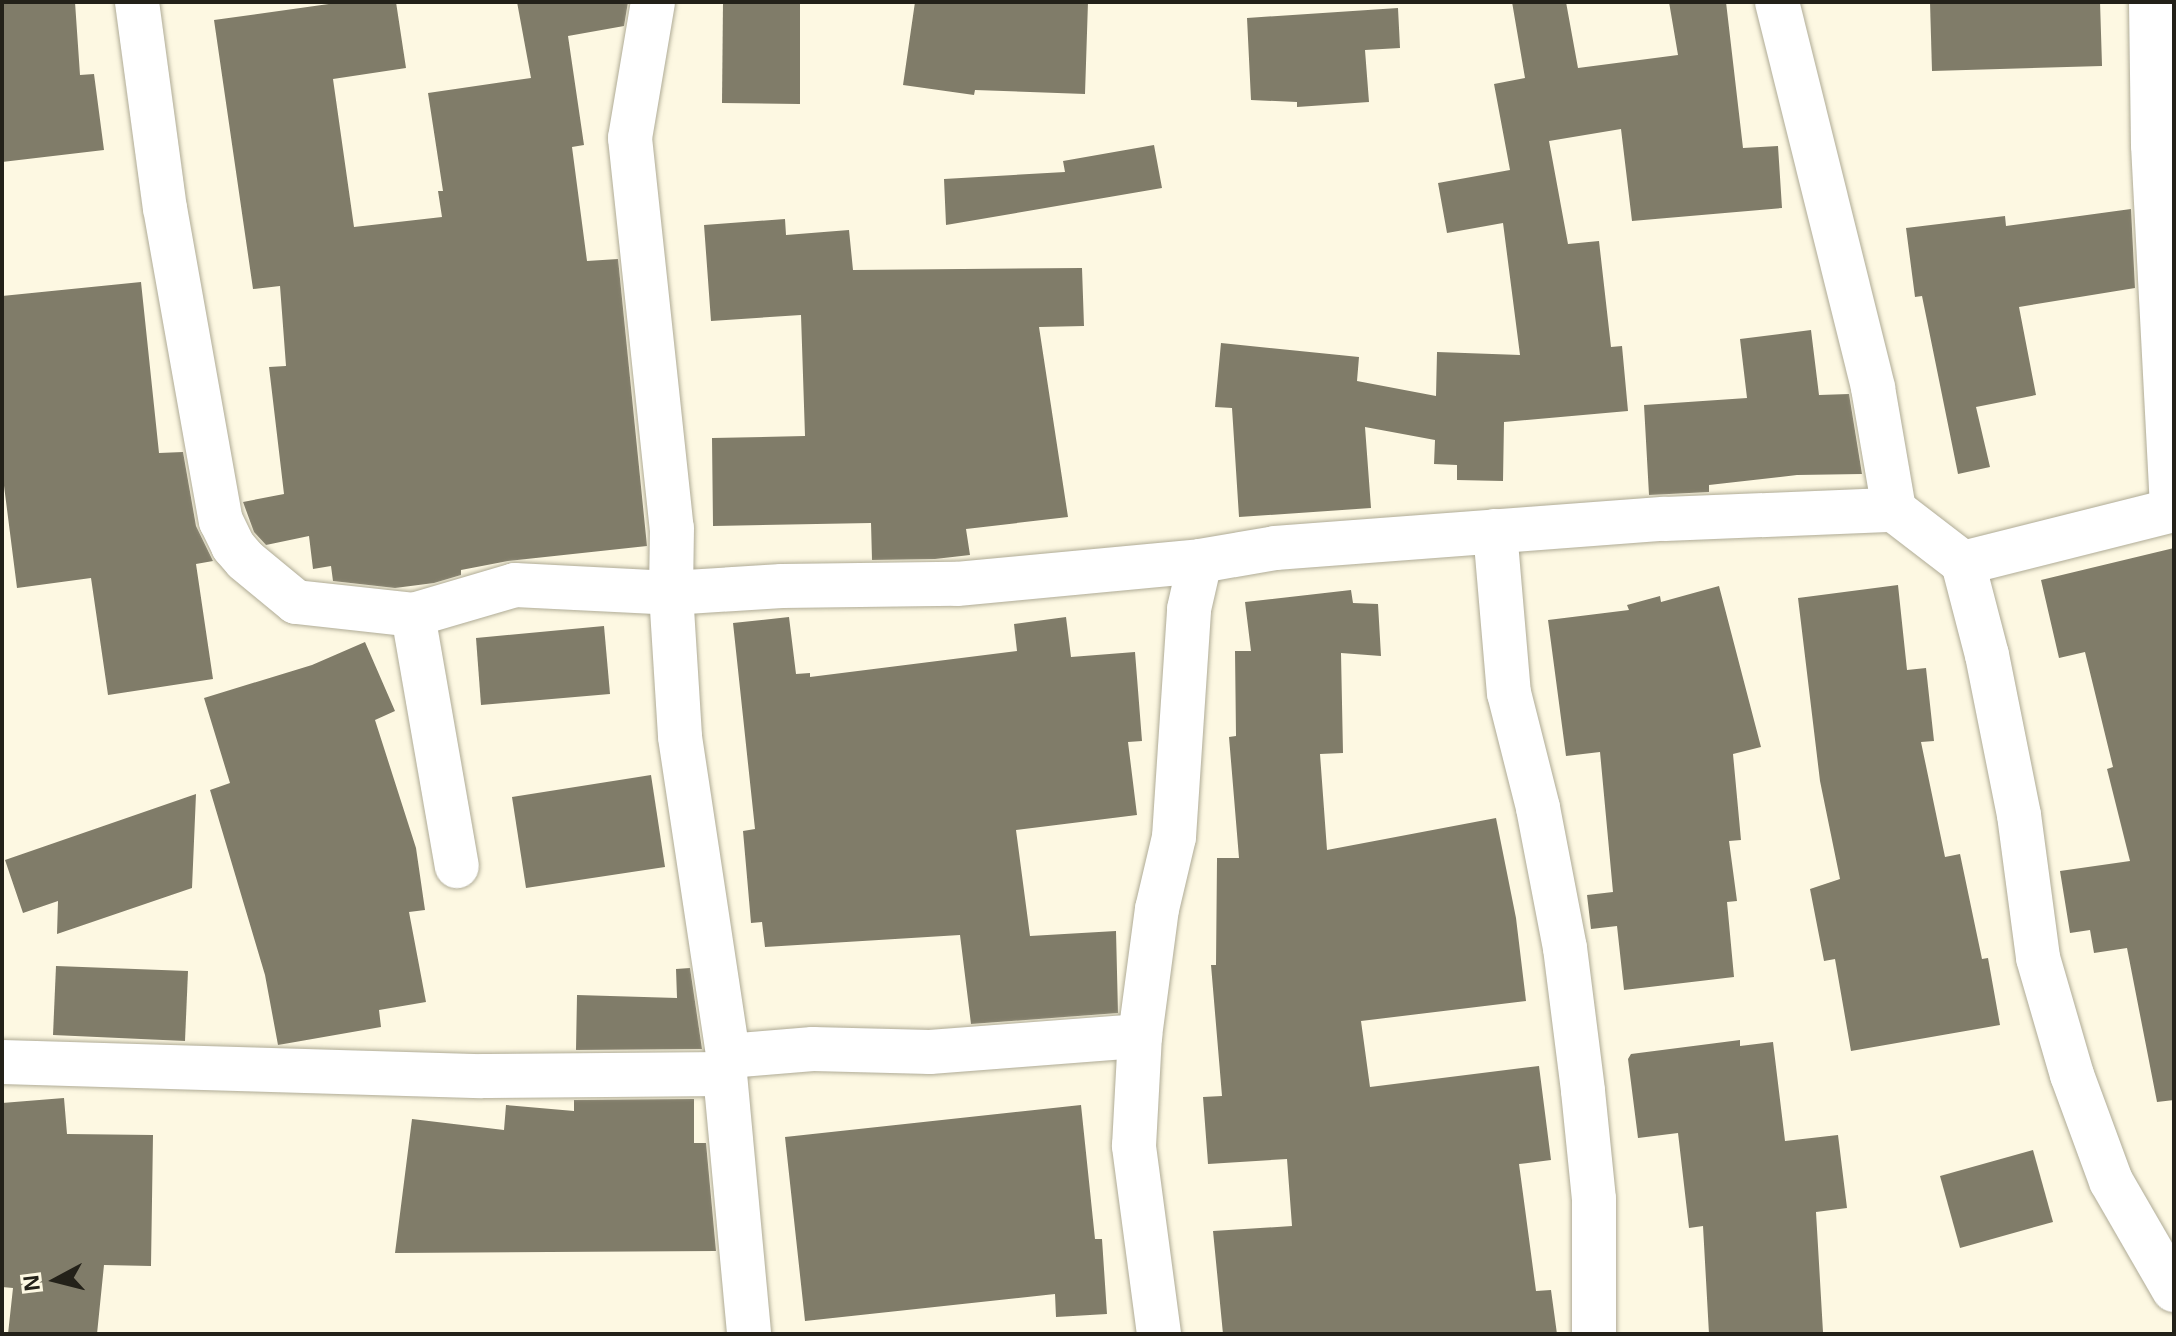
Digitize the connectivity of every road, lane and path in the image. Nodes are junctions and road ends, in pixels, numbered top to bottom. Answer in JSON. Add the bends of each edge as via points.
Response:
{"nodes":[{"id":1,"x":137,"y":2,"type":"edge"},
{"id":2,"x":653,"y":2,"type":"edge"},
{"id":3,"x":1777,"y":2,"type":"edge"},
{"id":4,"x":2151,"y":2,"type":"edge"},
{"id":5,"x":1894,"y":510,"type":"junction"},
{"id":6,"x":2173,"y":511,"type":"edge"},
{"id":7,"x":1495,"y":531,"type":"junction"},
{"id":8,"x":1200,"y":561,"type":"junction"},
{"id":9,"x":1963,"y":563,"type":"junction"},
{"id":10,"x":671,"y":593,"type":"junction"},
{"id":11,"x":413,"y":615,"type":"junction"},
{"id":12,"x":457,"y":866,"type":"dead end"},
{"id":13,"x":1140,"y":1036,"type":"junction"},
{"id":14,"x":2,"y":1062,"type":"edge"},
{"id":15,"x":727,"y":1065,"type":"junction"},
{"id":16,"x":2174,"y":1290,"type":"edge"},
{"id":17,"x":749,"y":1334,"type":"edge"},
{"id":18,"x":1159,"y":1334,"type":"edge"},
{"id":19,"x":1594,"y":1334,"type":"edge"}],
"edges":[{"from":1,"to":11,"type":"street","via":[[165,208],[221,521],[233,546],[296,602]]},
{"from":2,"to":10,"type":"street","via":[[630,138],[672,528]]},
{"from":3,"to":5,"type":"street","via":[[1873,388]]},
{"from":4,"to":6,"type":"street","via":[[2153,145]]},
{"from":5,"to":7,"type":"street"},
{"from":5,"to":9,"type":"street"},
{"from":6,"to":9,"type":"street"},
{"from":7,"to":8,"type":"street","via":[[1275,548]]},
{"from":7,"to":19,"type":"street","via":[[1509,693],[1565,948],[1583,1091],[1594,1199]]},
{"from":8,"to":10,"type":"street","via":[[957,584]]},
{"from":8,"to":13,"type":"street","via":[[1189,609],[1174,837],[1157,909]]},
{"from":9,"to":16,"type":"street","via":[[2019,815],[2046,987],[2111,1181]]},
{"from":10,"to":11,"type":"street","via":[[515,585]]},
{"from":10,"to":15,"type":"street","via":[[680,737]]},
{"from":11,"to":12,"type":"street"},
{"from":13,"to":15,"type":"street","via":[[930,1052],[813,1049]]},
{"from":13,"to":18,"type":"street","via":[[1134,1146]]},
{"from":14,"to":15,"type":"street","via":[[482,1076]]},
{"from":15,"to":17,"type":"street"}]}
